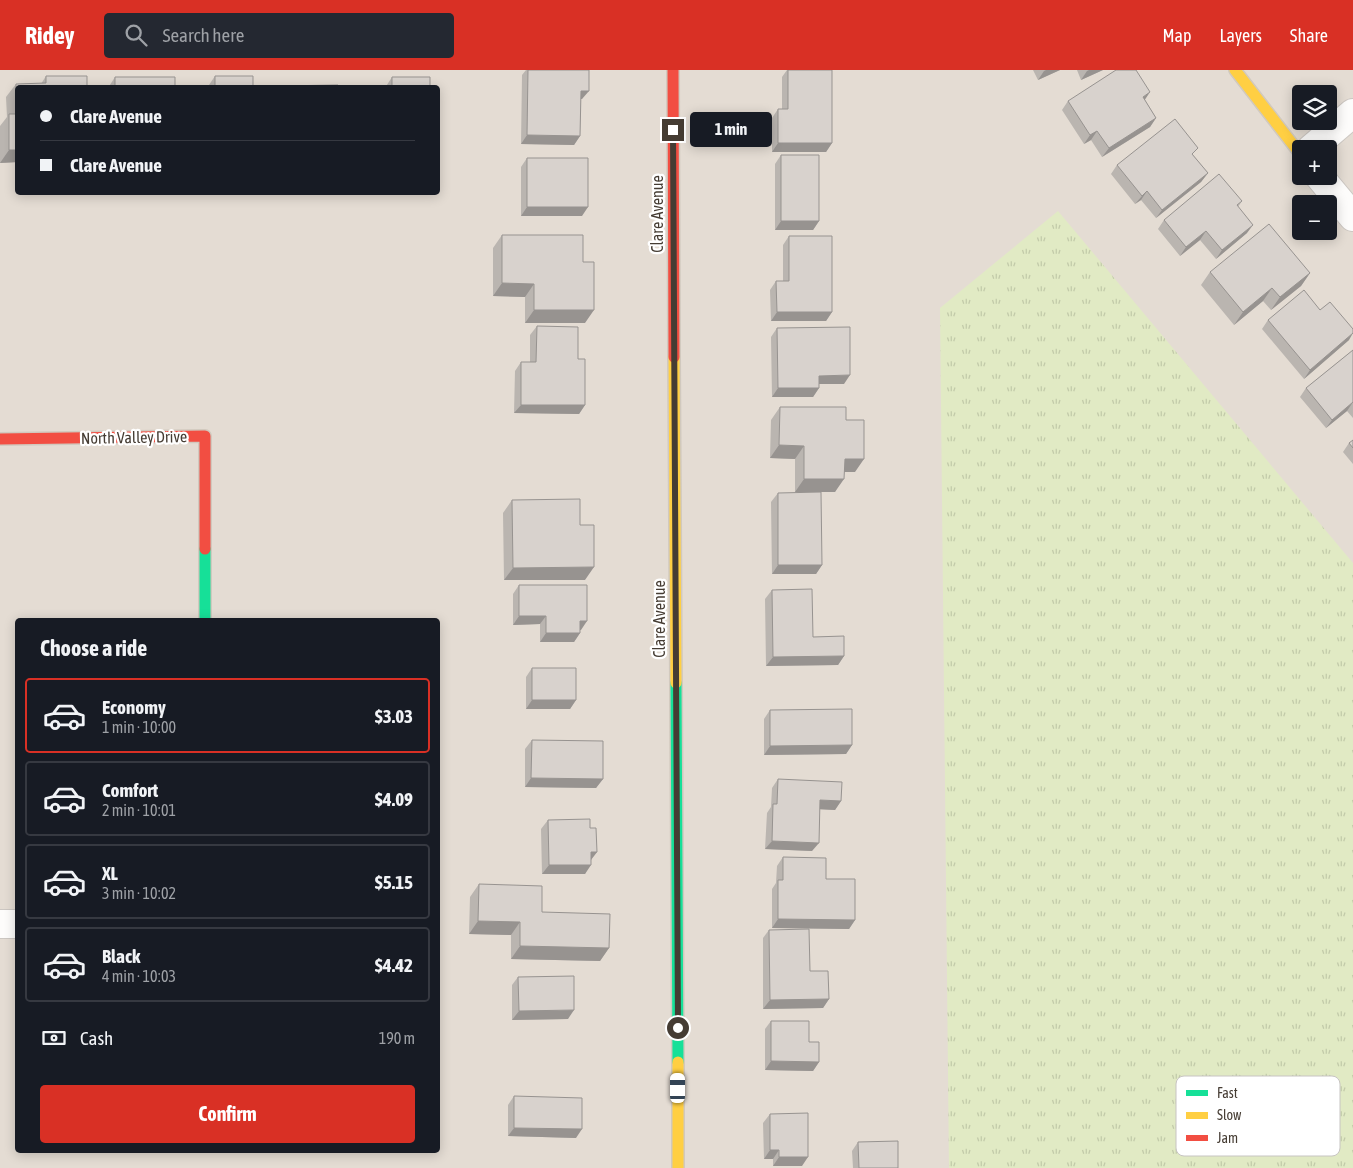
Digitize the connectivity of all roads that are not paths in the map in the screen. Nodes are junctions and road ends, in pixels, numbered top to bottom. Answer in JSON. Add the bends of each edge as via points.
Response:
{"nodes":[{"id":1,"x":673,"y":70,"type":"edge"},
{"id":2,"x":1235,"y":70,"type":"edge"},
{"id":3,"x":1353,"y":113,"type":"edge"},
{"id":4,"x":1321,"y":140,"type":"edge"},
{"id":5,"x":1292,"y":143,"type":"edge"},
{"id":6,"x":1326,"y":185,"type":"edge"},
{"id":7,"x":1353,"y":218,"type":"edge"},
{"id":8,"x":0,"y":439,"type":"edge"},
{"id":9,"x":205,"y":618,"type":"edge"},
{"id":10,"x":0,"y":924,"type":"edge"},
{"id":11,"x":15,"y":924,"type":"edge"},
{"id":12,"x":678,"y":1168,"type":"edge"}],
"edges":[{"from":1,"to":12,"type":"street","name":"Clare Avenue"},
{"from":2,"to":5,"type":"street"},
{"from":3,"to":4,"type":"street"},
{"from":6,"to":7,"type":"street"},
{"from":8,"to":9,"type":"street","name":"North Valley Drive","via":[[205,436]]},
{"from":10,"to":11,"type":"street"}]}
